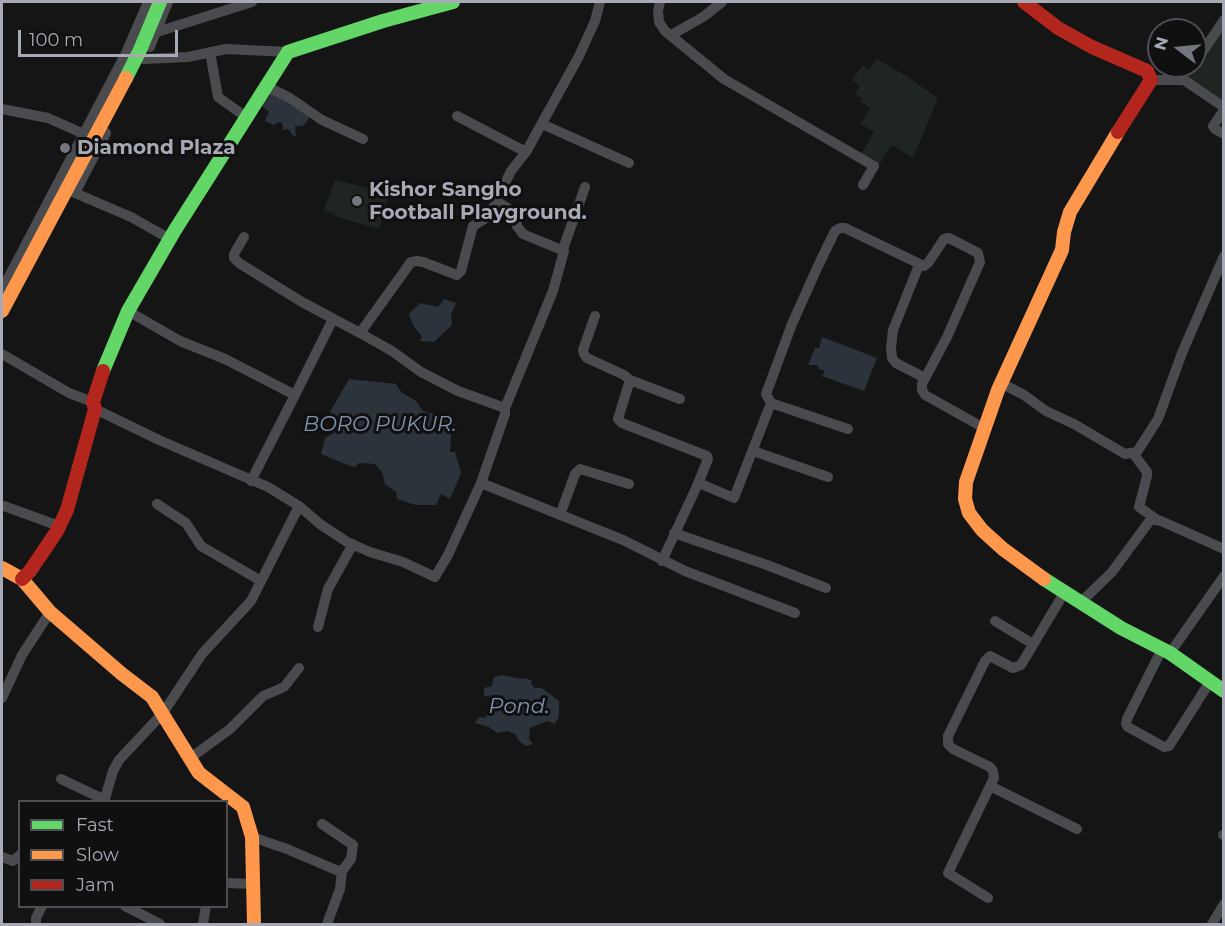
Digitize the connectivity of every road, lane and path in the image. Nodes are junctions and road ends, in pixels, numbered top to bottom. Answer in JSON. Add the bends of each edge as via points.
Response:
{"nodes":[{"id":1,"x":148,"y":2,"type":"edge"},
{"id":2,"x":160,"y":2,"type":"edge"},
{"id":3,"x":168,"y":2,"type":"edge"},
{"id":4,"x":252,"y":2,"type":"edge"},
{"id":5,"x":453,"y":2,"type":"edge"},
{"id":6,"x":600,"y":2,"type":"edge"},
{"id":7,"x":660,"y":2,"type":"edge"},
{"id":8,"x":722,"y":2,"type":"edge"},
{"id":9,"x":1024,"y":2,"type":"edge"},
{"id":10,"x":1224,"y":20,"type":"edge"},
{"id":11,"x":157,"y":32,"type":"junction"},
{"id":12,"x":671,"y":35,"type":"junction"},
{"id":13,"x":1207,"y":45,"type":"edge"},
{"id":14,"x":210,"y":52,"type":"junction"},
{"id":15,"x":288,"y":52,"type":"junction"},
{"id":16,"x":144,"y":59,"type":"junction"},
{"id":17,"x":1151,"y":80,"type":"junction"},
{"id":18,"x":1184,"y":80,"type":"joint"},
{"id":19,"x":263,"y":88,"type":"junction"},
{"id":20,"x":1224,"y":108,"type":"edge"},
{"id":21,"x":2,"y":109,"type":"edge"},
{"id":22,"x":457,"y":116,"type":"dead end"},
{"id":23,"x":246,"y":117,"type":"junction"},
{"id":24,"x":542,"y":124,"type":"junction"},
{"id":25,"x":84,"y":134,"type":"junction"},
{"id":26,"x":1224,"y":134,"type":"edge"},
{"id":27,"x":363,"y":139,"type":"dead end"},
{"id":28,"x":526,"y":152,"type":"junction"},
{"id":29,"x":629,"y":163,"type":"dead end"},
{"id":30,"x":863,"y":185,"type":"dead end"},
{"id":31,"x":585,"y":187,"type":"dead end"},
{"id":32,"x":75,"y":193,"type":"junction"},
{"id":33,"x":496,"y":201,"type":"junction"},
{"id":34,"x":244,"y":237,"type":"dead end"},
{"id":35,"x":170,"y":239,"type":"junction"},
{"id":36,"x":563,"y":249,"type":"junction"},
{"id":37,"x":1224,"y":256,"type":"edge"},
{"id":38,"x":919,"y":265,"type":"junction"},
{"id":39,"x":3,"y":301,"type":"edge"},
{"id":40,"x":128,"y":311,"type":"junction"},
{"id":41,"x":596,"y":316,"type":"dead end"},
{"id":42,"x":2,"y":318,"type":"edge"},
{"id":43,"x":333,"y":319,"type":"junction"},
{"id":44,"x":360,"y":333,"type":"junction"},
{"id":45,"x":2,"y":354,"type":"edge"},
{"id":46,"x":925,"y":378,"type":"junction"},
{"id":47,"x":630,"y":380,"type":"junction"},
{"id":48,"x":1002,"y":383,"type":"junction"},
{"id":49,"x":295,"y":395,"type":"junction"},
{"id":50,"x":680,"y":399,"type":"dead end"},
{"id":51,"x":771,"y":403,"type":"junction"},
{"id":52,"x":94,"y":405,"type":"junction"},
{"id":53,"x":505,"y":408,"type":"junction"},
{"id":54,"x":984,"y":428,"type":"junction"},
{"id":55,"x":848,"y":429,"type":"dead end"},
{"id":56,"x":753,"y":451,"type":"junction"},
{"id":57,"x":1133,"y":453,"type":"junction"},
{"id":58,"x":828,"y":477,"type":"dead end"},
{"id":59,"x":251,"y":481,"type":"junction"},
{"id":60,"x":481,"y":483,"type":"junction"},
{"id":61,"x":629,"y":484,"type":"dead end"},
{"id":62,"x":697,"y":486,"type":"junction"},
{"id":63,"x":157,"y":504,"type":"dead end"},
{"id":64,"x":4,"y":506,"type":"dead end"},
{"id":65,"x":299,"y":506,"type":"junction"},
{"id":66,"x":560,"y":515,"type":"junction"},
{"id":67,"x":1156,"y":519,"type":"junction"},
{"id":68,"x":59,"y":526,"type":"junction"},
{"id":69,"x":674,"y":533,"type":"junction"},
{"id":70,"x":353,"y":544,"type":"junction"},
{"id":71,"x":1224,"y":549,"type":"edge"},
{"id":72,"x":662,"y":561,"type":"junction"},
{"id":73,"x":2,"y":568,"type":"edge"},
{"id":74,"x":1224,"y":576,"type":"edge"},
{"id":75,"x":22,"y":579,"type":"junction"},
{"id":76,"x":261,"y":581,"type":"junction"},
{"id":77,"x":826,"y":588,"type":"dead end"},
{"id":78,"x":1064,"y":593,"type":"junction"},
{"id":79,"x":1082,"y":602,"type":"junction"},
{"id":80,"x":50,"y":612,"type":"junction"},
{"id":81,"x":795,"y":613,"type":"dead end"},
{"id":82,"x":995,"y":621,"type":"dead end"},
{"id":83,"x":318,"y":627,"type":"dead end"},
{"id":84,"x":1033,"y":644,"type":"junction"},
{"id":85,"x":1166,"y":651,"type":"junction"},
{"id":86,"x":299,"y":668,"type":"dead end"},
{"id":87,"x":1219,"y":684,"type":"edge"},
{"id":88,"x":2,"y":698,"type":"edge"},
{"id":89,"x":163,"y":713,"type":"junction"},
{"id":90,"x":189,"y":759,"type":"junction"},
{"id":91,"x":61,"y":779,"type":"dead end"},
{"id":92,"x":990,"y":786,"type":"junction"},
{"id":93,"x":103,"y":800,"type":"edge"},
{"id":94,"x":105,"y":800,"type":"edge"},
{"id":95,"x":322,"y":824,"type":"dead end"},
{"id":96,"x":1077,"y":829,"type":"dead end"},
{"id":97,"x":252,"y":837,"type":"junction"},
{"id":98,"x":2,"y":857,"type":"edge"},
{"id":99,"x":18,"y":857,"type":"edge"},
{"id":100,"x":342,"y":871,"type":"junction"},
{"id":101,"x":228,"y":883,"type":"edge"},
{"id":102,"x":254,"y":884,"type":"junction"},
{"id":103,"x":988,"y":898,"type":"dead end"},
{"id":104,"x":1224,"y":904,"type":"edge"},
{"id":105,"x":41,"y":908,"type":"edge"},
{"id":106,"x":129,"y":908,"type":"edge"},
{"id":107,"x":206,"y":908,"type":"edge"},
{"id":108,"x":36,"y":924,"type":"edge"},
{"id":109,"x":160,"y":924,"type":"edge"},
{"id":110,"x":203,"y":924,"type":"edge"},
{"id":111,"x":254,"y":924,"type":"edge"},
{"id":112,"x":327,"y":924,"type":"edge"},
{"id":113,"x":1212,"y":924,"type":"edge"}],
"edges":[{"from":1,"to":25,"type":"street"},
{"from":2,"to":39,"type":"street","via":[[140,50],[70,186]]},
{"from":3,"to":11,"type":"street"},
{"from":4,"to":11,"type":"street"},
{"from":5,"to":15,"type":"street"},
{"from":6,"to":24,"type":"street","via":[[578,58]]},
{"from":7,"to":12,"type":"street","via":[[659,22]]},
{"from":8,"to":12,"type":"street"},
{"from":9,"to":17,"type":"street","via":[[1058,28],[1147,71]]},
{"from":10,"to":13,"type":"street"},
{"from":11,"to":16,"type":"street"},
{"from":12,"to":30,"type":"street","via":[[724,79],[874,166]]},
{"from":14,"to":15,"type":"street"},
{"from":14,"to":16,"type":"street"},
{"from":14,"to":23,"type":"street","via":[[218,97]]},
{"from":15,"to":19,"type":"street"},
{"from":16,"to":32,"type":"street"},
{"from":17,"to":18,"type":"street"},
{"from":17,"to":48,"type":"street","via":[[1070,212],[1062,250]]},
{"from":18,"to":20,"type":"street"},
{"from":19,"to":23,"type":"street"},
{"from":19,"to":27,"type":"street","via":[[290,98],[322,120]]},
{"from":20,"to":26,"type":"street","via":[[1213,126]]},
{"from":21,"to":25,"type":"street","via":[[48,118]]},
{"from":22,"to":28,"type":"street"},
{"from":23,"to":35,"type":"street"},
{"from":24,"to":28,"type":"street"},
{"from":24,"to":29,"type":"street"},
{"from":25,"to":39,"type":"street"},
{"from":28,"to":33,"type":"street"},
{"from":31,"to":36,"type":"street"},
{"from":32,"to":35,"type":"street"},
{"from":32,"to":42,"type":"street"},
{"from":33,"to":36,"type":"street","via":[[516,213],[519,231]]},
{"from":33,"to":44,"type":"street","via":[[489,216],[473,226],[457,275],[423,262],[411,262]]},
{"from":34,"to":43,"type":"street","via":[[234,254],[239,263]]},
{"from":35,"to":40,"type":"street"},
{"from":36,"to":53,"type":"street","via":[[553,291]]},
{"from":37,"to":57,"type":"street","via":[[1158,419],[1144,444]]},
{"from":38,"to":46,"type":"street","via":[[893,330],[891,348],[896,363]]},
{"from":38,"to":46,"type":"street","via":[[928,263],[948,238],[980,257],[961,307]]},
{"from":38,"to":51,"type":"street","via":[[845,228],[835,231],[768,387],[766,397]]},
{"from":40,"to":49,"type":"street","via":[[180,341]]},
{"from":40,"to":52,"type":"street","via":[[108,355]]},
{"from":41,"to":47,"type":"street","via":[[584,354]]},
{"from":43,"to":44,"type":"street"},
{"from":43,"to":49,"type":"street"},
{"from":44,"to":53,"type":"street","via":[[458,392]]},
{"from":45,"to":52,"type":"street"},
{"from":46,"to":54,"type":"street","via":[[922,390],[926,395]]},
{"from":47,"to":50,"type":"street"},
{"from":47,"to":62,"type":"street","via":[[618,419],[707,456]]},
{"from":48,"to":54,"type":"street"},
{"from":48,"to":57,"type":"street","via":[[1125,454]]},
{"from":49,"to":59,"type":"street"},
{"from":51,"to":55,"type":"street"},
{"from":51,"to":56,"type":"street"},
{"from":52,"to":59,"type":"street","via":[[111,418]]},
{"from":52,"to":68,"type":"street","via":[[72,496]]},
{"from":53,"to":60,"type":"street"},
{"from":54,"to":78,"type":"street","via":[[966,482],[969,513],[1003,549]]},
{"from":56,"to":58,"type":"street"},
{"from":56,"to":62,"type":"street","via":[[734,498],[701,484]]},
{"from":57,"to":67,"type":"street","via":[[1147,472],[1139,507]]},
{"from":59,"to":65,"type":"street"},
{"from":60,"to":66,"type":"street"},
{"from":60,"to":70,"type":"street","via":[[435,577]]},
{"from":61,"to":66,"type":"street","via":[[578,470]]},
{"from":62,"to":69,"type":"street"},
{"from":63,"to":76,"type":"street","via":[[186,523],[201,546]]},
{"from":64,"to":68,"type":"street"},
{"from":65,"to":70,"type":"street"},
{"from":65,"to":76,"type":"street"},
{"from":66,"to":72,"type":"street","via":[[623,540]]},
{"from":67,"to":71,"type":"street"},
{"from":67,"to":79,"type":"street","via":[[1146,524],[1112,572]]},
{"from":68,"to":75,"type":"street"},
{"from":69,"to":72,"type":"street"},
{"from":69,"to":77,"type":"street"},
{"from":70,"to":83,"type":"street","via":[[328,589]]},
{"from":72,"to":81,"type":"street"},
{"from":73,"to":75,"type":"street"},
{"from":74,"to":85,"type":"street"},
{"from":75,"to":80,"type":"street"},
{"from":76,"to":89,"type":"street","via":[[251,601],[202,654]]},
{"from":78,"to":79,"type":"street"},
{"from":78,"to":84,"type":"street"},
{"from":79,"to":85,"type":"street"},
{"from":80,"to":88,"type":"street","via":[[22,655]]},
{"from":80,"to":89,"type":"street","via":[[147,692]]},
{"from":82,"to":84,"type":"street"},
{"from":84,"to":92,"type":"street","via":[[1017,668],[988,657],[948,736],[953,749],[990,767],[994,778]]},
{"from":85,"to":87,"type":"street"},
{"from":85,"to":87,"type":"street","via":[[1127,719],[1128,727],[1164,747],[1169,746]]},
{"from":86,"to":90,"type":"street","via":[[284,687],[263,696],[230,729]]},
{"from":89,"to":90,"type":"street"},
{"from":89,"to":94,"type":"street","via":[[119,760]]},
{"from":90,"to":97,"type":"street","via":[[199,773],[243,807]]},
{"from":91,"to":93,"type":"street"},
{"from":92,"to":96,"type":"street"},
{"from":92,"to":103,"type":"street","via":[[948,873]]},
{"from":95,"to":100,"type":"street","via":[[352,845],[351,859]]},
{"from":97,"to":100,"type":"street"},
{"from":97,"to":102,"type":"street"},
{"from":98,"to":99,"type":"street","via":[[14,861]]},
{"from":100,"to":112,"type":"street"},
{"from":101,"to":102,"type":"street"},
{"from":102,"to":111,"type":"street"},
{"from":104,"to":113,"type":"street"},
{"from":105,"to":108,"type":"street"},
{"from":106,"to":109,"type":"street"},
{"from":107,"to":110,"type":"street"}]}
